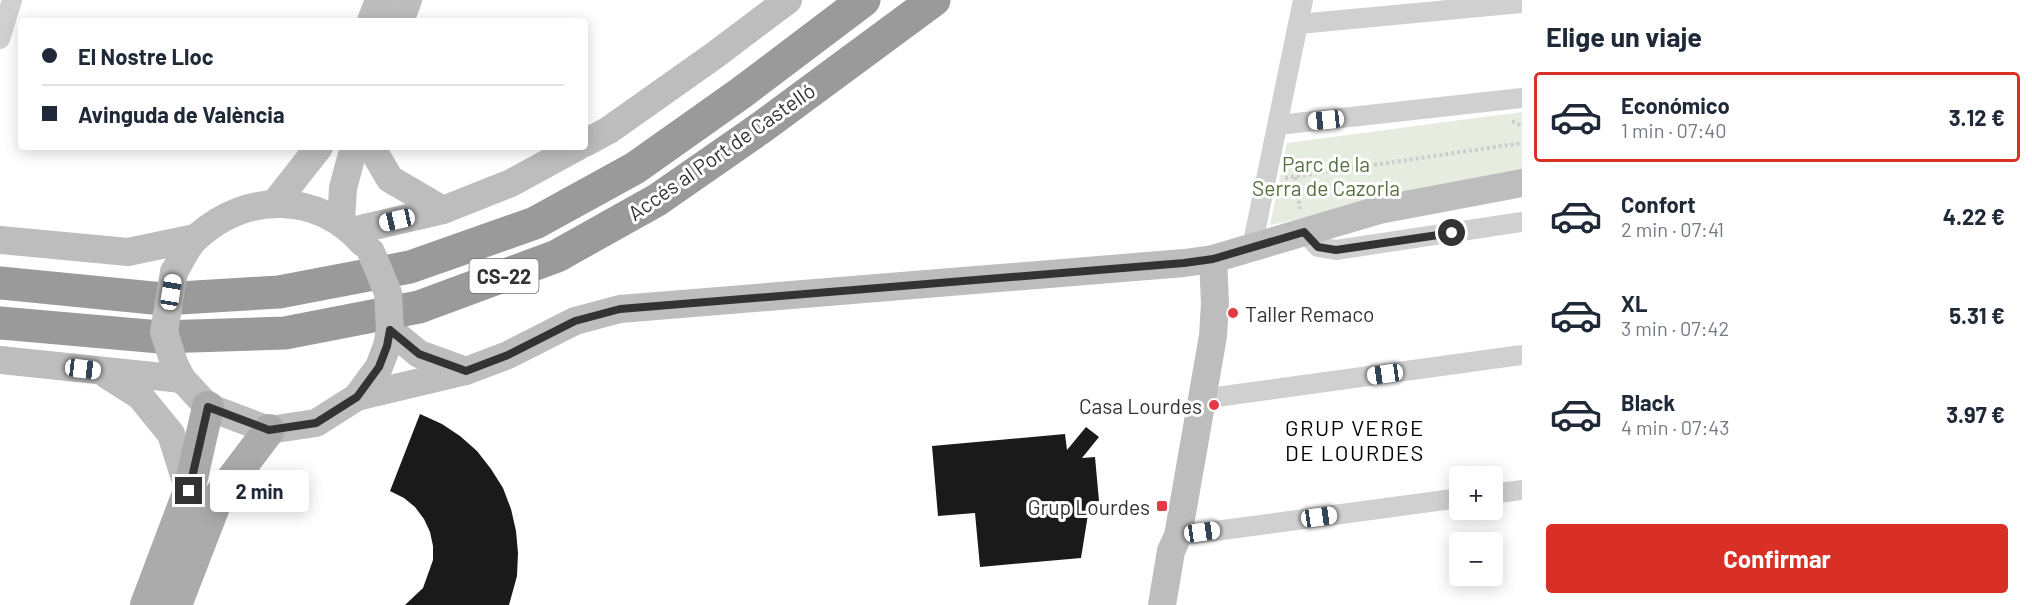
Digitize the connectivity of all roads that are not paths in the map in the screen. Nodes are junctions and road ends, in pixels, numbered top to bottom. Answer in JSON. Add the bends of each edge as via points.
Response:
{"nodes":[{"id":1,"x":12,"y":0,"type":"edge"},
{"id":2,"x":379,"y":0,"type":"edge"},
{"id":3,"x":408,"y":0,"type":"edge"},
{"id":4,"x":788,"y":0,"type":"edge"},
{"id":5,"x":864,"y":0,"type":"edge"},
{"id":6,"x":934,"y":0,"type":"edge"},
{"id":7,"x":1303,"y":0,"type":"edge"},
{"id":8,"x":1522,"y":3,"type":"edge"},
{"id":9,"x":371,"y":18,"type":"edge"},
{"id":10,"x":401,"y":18,"type":"edge"},
{"id":11,"x":1299,"y":24,"type":"junction"},
{"id":12,"x":0,"y":39,"type":"edge"},
{"id":13,"x":1522,"y":98,"type":"edge"},
{"id":14,"x":1278,"y":125,"type":"junction"},
{"id":15,"x":588,"y":141,"type":"edge"},
{"id":16,"x":318,"y":150,"type":"edge"},
{"id":17,"x":353,"y":150,"type":"edge"},
{"id":18,"x":373,"y":150,"type":"edge"},
{"id":19,"x":572,"y":150,"type":"edge"},
{"id":20,"x":1522,"y":183,"type":"edge"},
{"id":21,"x":275,"y":203,"type":"junction"},
{"id":22,"x":443,"y":210,"type":"junction"},
{"id":23,"x":1522,"y":222,"type":"edge"},
{"id":24,"x":346,"y":226,"type":"junction"},
{"id":25,"x":1304,"y":232,"type":"junction"},
{"id":26,"x":195,"y":238,"type":"junction"},
{"id":27,"x":0,"y":240,"type":"edge"},
{"id":28,"x":1252,"y":248,"type":"junction"},
{"id":29,"x":1213,"y":259,"type":"junction"},
{"id":30,"x":0,"y":283,"type":"edge"},
{"id":31,"x":0,"y":322,"type":"edge"},
{"id":32,"x":388,"y":338,"type":"junction"},
{"id":33,"x":1522,"y":355,"type":"edge"},
{"id":34,"x":0,"y":360,"type":"edge"},
{"id":35,"x":466,"y":371,"type":"junction"},
{"id":36,"x":103,"y":372,"type":"junction"},
{"id":37,"x":179,"y":372,"type":"junction"},
{"id":38,"x":357,"y":397,"type":"junction"},
{"id":39,"x":1202,"y":399,"type":"junction"},
{"id":40,"x":208,"y":407,"type":"junction"},
{"id":41,"x":269,"y":430,"type":"junction"},
{"id":42,"x":1522,"y":490,"type":"edge"},
{"id":43,"x":189,"y":491,"type":"junction"},
{"id":44,"x":1503,"y":493,"type":"edge"},
{"id":45,"x":1449,"y":499,"type":"edge"},
{"id":46,"x":1178,"y":536,"type":"junction"},
{"id":47,"x":146,"y":605,"type":"edge"},
{"id":48,"x":176,"y":605,"type":"edge"},
{"id":49,"x":1162,"y":605,"type":"edge"}],
"edges":[{"from":1,"to":12,"type":"street"},
{"from":2,"to":9,"type":"main road"},
{"from":3,"to":10,"type":"main road"},
{"from":4,"to":15,"type":"main road"},
{"from":5,"to":30,"type":"highway","name":"Accés al Port de Castelló","number":"CS-22","via":[[635,168],[536,223],[410,267],[279,292],[163,298]]},
{"from":6,"to":31,"type":"highway","name":"Accés al Port de Castelló","number":"CS-22","via":[[657,200],[557,256],[419,307],[285,333],[160,337]]},
{"from":7,"to":11,"type":"street"},
{"from":8,"to":11,"type":"street"},
{"from":11,"to":14,"type":"street"},
{"from":13,"to":14,"type":"street"},
{"from":14,"to":28,"type":"street"},
{"from":16,"to":21,"type":"main road"},
{"from":17,"to":24,"type":"main road","via":[[343,188]]},
{"from":18,"to":22,"type":"main road","via":[[390,179]]},
{"from":19,"to":22,"type":"main road","via":[[511,183]]},
{"from":20,"to":25,"type":"main road","via":[[1379,210]]},
{"from":21,"to":24,"type":"main road","via":[[310,207]]},
{"from":21,"to":26,"type":"main road","via":[[232,213]]},
{"from":22,"to":24,"type":"main road"},
{"from":23,"to":25,"type":"street","via":[[1336,250],[1318,247]]},
{"from":24,"to":32,"type":"main road","bridge":true,"via":[[371,252],[388,293]]},
{"from":25,"to":28,"type":"main road"},
{"from":26,"to":27,"type":"main road","via":[[128,252]]},
{"from":26,"to":37,"type":"main road","bridge":true,"via":[[174,272],[164,332]]},
{"from":28,"to":29,"type":"main road"},
{"from":29,"to":35,"type":"main road","via":[[620,309],[575,321]]},
{"from":29,"to":39,"type":"main road","via":[[1213,336]]},
{"from":32,"to":35,"type":"main road"},
{"from":32,"to":38,"type":"main road","via":[[379,367]]},
{"from":33,"to":39,"type":"street"},
{"from":34,"to":36,"type":"main road"},
{"from":35,"to":38,"type":"main road"},
{"from":36,"to":37,"type":"main road"},
{"from":36,"to":43,"type":"main road","via":[[140,396],[171,434]]},
{"from":37,"to":40,"type":"main road"},
{"from":38,"to":41,"type":"main road","via":[[316,423]]},
{"from":39,"to":46,"type":"main road"},
{"from":40,"to":41,"type":"main road"},
{"from":40,"to":43,"type":"main road"},
{"from":41,"to":48,"type":"main road","via":[[217,499]]},
{"from":42,"to":44,"type":"street"},
{"from":43,"to":47,"type":"main road"},
{"from":45,"to":46,"type":"street"},
{"from":46,"to":49,"type":"main road","via":[[1171,551]]}]}
